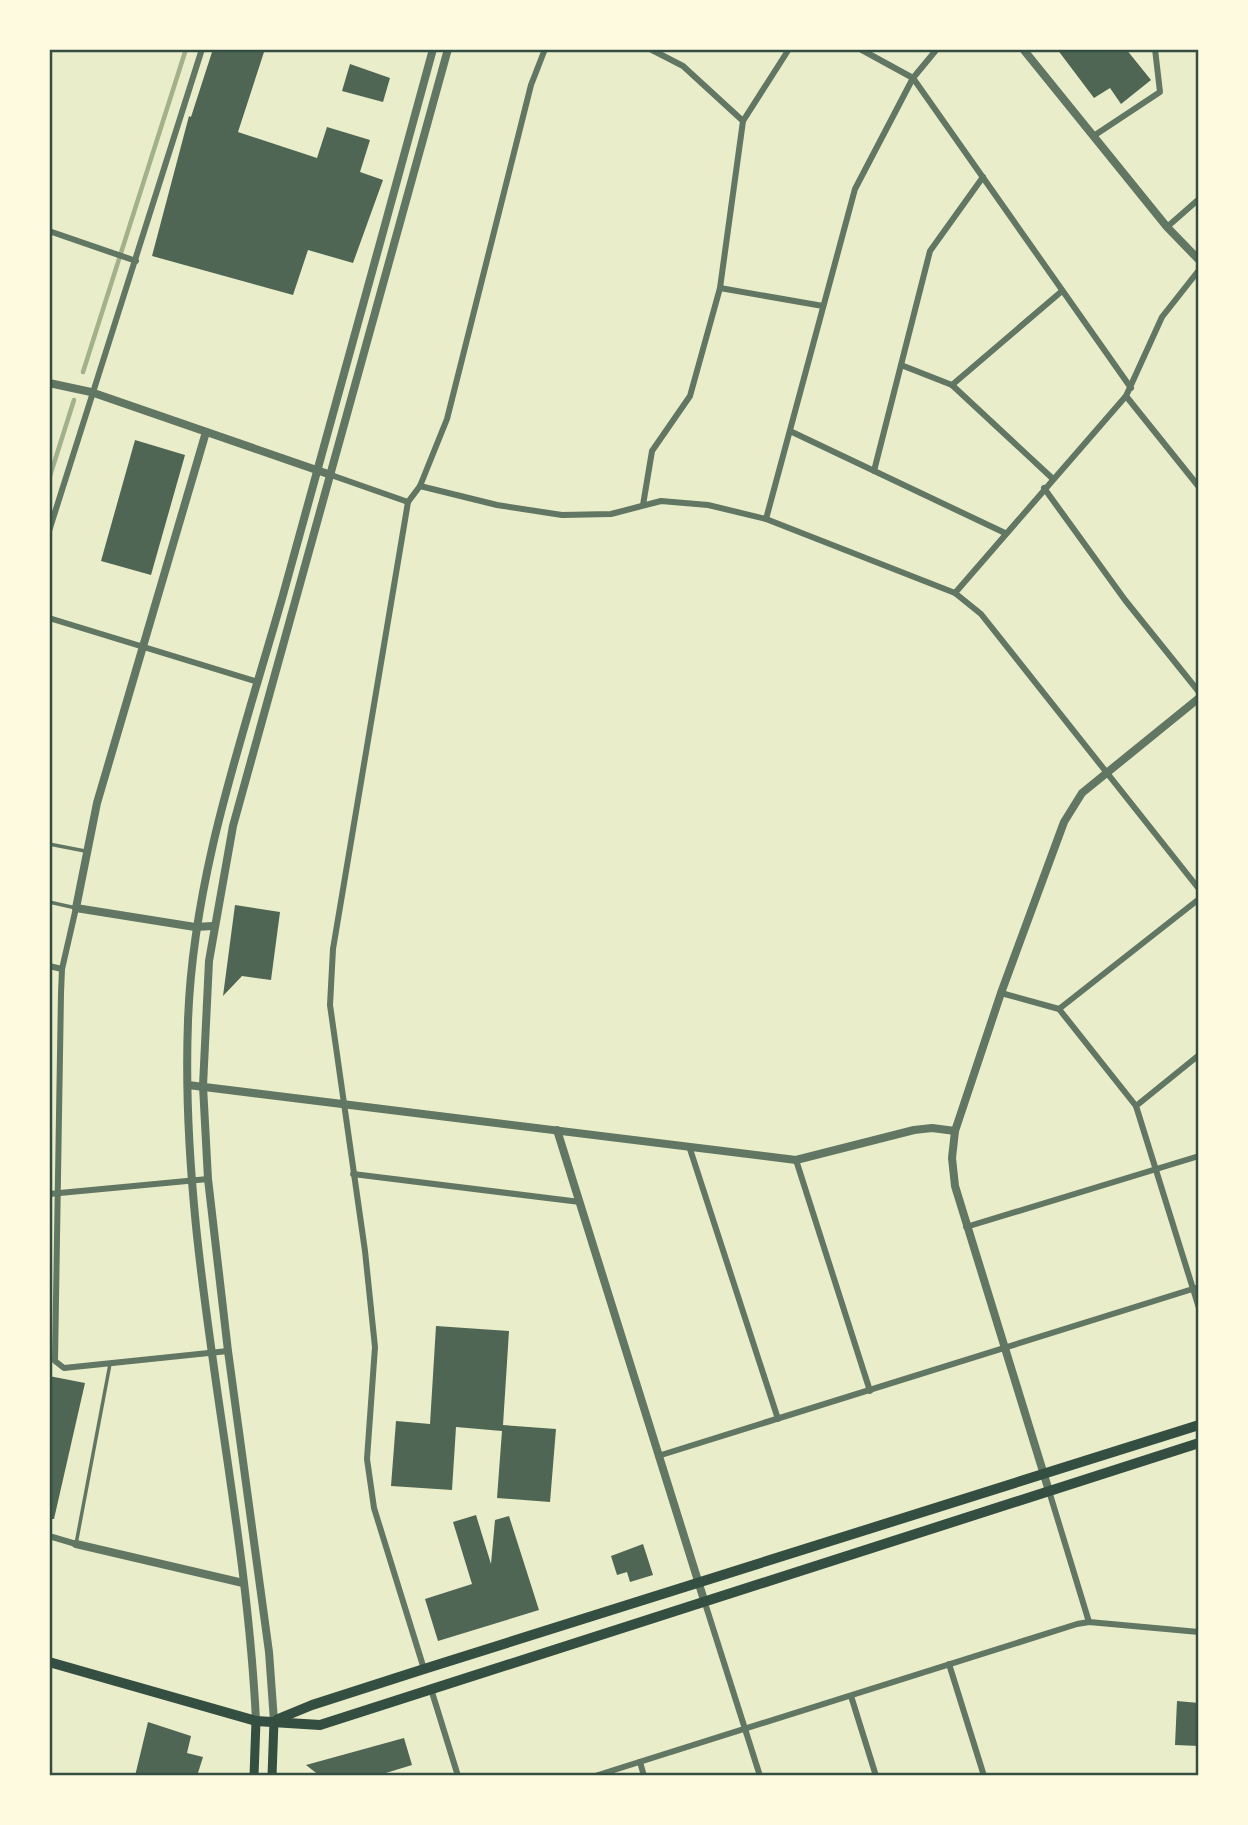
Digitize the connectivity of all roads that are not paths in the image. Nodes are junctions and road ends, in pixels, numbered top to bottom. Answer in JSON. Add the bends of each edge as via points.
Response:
{"nodes":[{"id":1,"x":202,"y":49,"type":"edge"},
{"id":2,"x":433,"y":49,"type":"edge"},
{"id":3,"x":448,"y":49,"type":"edge"},
{"id":4,"x":545,"y":49,"type":"edge"},
{"id":5,"x":650,"y":49,"type":"edge"},
{"id":6,"x":789,"y":49,"type":"edge"},
{"id":7,"x":860,"y":49,"type":"edge"},
{"id":8,"x":937,"y":49,"type":"edge"},
{"id":9,"x":1023,"y":49,"type":"edge"},
{"id":10,"x":1155,"y":49,"type":"edge"},
{"id":11,"x":913,"y":78,"type":"junction"},
{"id":12,"x":743,"y":121,"type":"junction"},
{"id":13,"x":1095,"y":135,"type":"junction"},
{"id":14,"x":982,"y":177,"type":"junction"},
{"id":15,"x":1199,"y":199,"type":"edge"},
{"id":16,"x":1167,"y":227,"type":"junction"},
{"id":17,"x":49,"y":231,"type":"edge"},
{"id":18,"x":1199,"y":260,"type":"edge"},
{"id":19,"x":136,"y":261,"type":"junction"},
{"id":20,"x":1199,"y":270,"type":"edge"},
{"id":21,"x":720,"y":288,"type":"junction"},
{"id":22,"x":1062,"y":291,"type":"junction"},
{"id":23,"x":823,"y":306,"type":"junction"},
{"id":24,"x":901,"y":365,"type":"junction"},
{"id":25,"x":49,"y":383,"type":"edge"},
{"id":26,"x":952,"y":385,"type":"junction"},
{"id":27,"x":1131,"y":388,"type":"junction"},
{"id":28,"x":92,"y":392,"type":"junction"},
{"id":29,"x":1126,"y":396,"type":"junction"},
{"id":30,"x":790,"y":431,"type":"junction"},
{"id":31,"x":206,"y":432,"type":"junction"},
{"id":32,"x":318,"y":469,"type":"junction"},
{"id":33,"x":874,"y":471,"type":"junction"},
{"id":34,"x":331,"y":475,"type":"junction"},
{"id":35,"x":1052,"y":478,"type":"junction"},
{"id":36,"x":420,"y":486,"type":"junction"},
{"id":37,"x":1199,"y":487,"type":"edge"},
{"id":38,"x":1044,"y":488,"type":"junction"},
{"id":39,"x":408,"y":502,"type":"junction"},
{"id":40,"x":643,"y":505,"type":"junction"},
{"id":41,"x":766,"y":519,"type":"junction"},
{"id":42,"x":49,"y":531,"type":"edge"},
{"id":43,"x":1005,"y":533,"type":"junction"},
{"id":44,"x":954,"y":593,"type":"junction"},
{"id":45,"x":49,"y":618,"type":"edge"},
{"id":46,"x":141,"y":646,"type":"junction"},
{"id":47,"x":258,"y":682,"type":"junction"},
{"id":48,"x":1199,"y":695,"type":"edge"},
{"id":49,"x":1106,"y":772,"type":"junction"},
{"id":50,"x":49,"y":844,"type":"edge"},
{"id":51,"x":85,"y":851,"type":"junction"},
{"id":52,"x":1199,"y":889,"type":"edge"},
{"id":53,"x":1199,"y":899,"type":"edge"},
{"id":54,"x":49,"y":902,"type":"edge"},
{"id":55,"x":76,"y":908,"type":"junction"},
{"id":56,"x":213,"y":926,"type":"junction"},
{"id":57,"x":195,"y":927,"type":"junction"},
{"id":58,"x":49,"y":966,"type":"edge"},
{"id":59,"x":62,"y":969,"type":"junction"},
{"id":60,"x":1001,"y":993,"type":"junction"},
{"id":61,"x":1059,"y":1009,"type":"junction"},
{"id":62,"x":1199,"y":1055,"type":"edge"},
{"id":63,"x":188,"y":1085,"type":"junction"},
{"id":64,"x":203,"y":1086,"type":"junction"},
{"id":65,"x":1136,"y":1105,"type":"junction"},
{"id":66,"x":557,"y":1130,"type":"junction"},
{"id":67,"x":955,"y":1131,"type":"junction"},
{"id":68,"x":689,"y":1146,"type":"junction"},
{"id":69,"x":1199,"y":1156,"type":"edge"},
{"id":70,"x":796,"y":1160,"type":"junction"},
{"id":71,"x":1156,"y":1169,"type":"junction"},
{"id":72,"x":353,"y":1174,"type":"junction"},
{"id":73,"x":208,"y":1179,"type":"junction"},
{"id":74,"x":193,"y":1180,"type":"junction"},
{"id":75,"x":49,"y":1194,"type":"edge"},
{"id":76,"x":58,"y":1195,"type":"junction"},
{"id":77,"x":580,"y":1202,"type":"junction"},
{"id":78,"x":966,"y":1227,"type":"junction"},
{"id":79,"x":1196,"y":1288,"type":"edge"},
{"id":80,"x":1199,"y":1308,"type":"edge"},
{"id":81,"x":1006,"y":1348,"type":"junction"},
{"id":82,"x":228,"y":1351,"type":"junction"},
{"id":83,"x":212,"y":1353,"type":"junction"},
{"id":84,"x":110,"y":1364,"type":"junction"},
{"id":85,"x":870,"y":1391,"type":"junction"},
{"id":86,"x":778,"y":1419,"type":"junction"},
{"id":87,"x":1199,"y":1426,"type":"edge"},
{"id":88,"x":1199,"y":1443,"type":"edge"},
{"id":89,"x":658,"y":1456,"type":"junction"},
{"id":90,"x":1044,"y":1474,"type":"junction"},
{"id":91,"x":1049,"y":1490,"type":"junction"},
{"id":92,"x":49,"y":1536,"type":"edge"},
{"id":93,"x":76,"y":1544,"type":"junction"},
{"id":94,"x":243,"y":1583,"type":"junction"},
{"id":95,"x":699,"y":1583,"type":"junction"},
{"id":96,"x":704,"y":1600,"type":"junction"},
{"id":97,"x":1089,"y":1622,"type":"junction"},
{"id":98,"x":1199,"y":1632,"type":"edge"},
{"id":99,"x":49,"y":1662,"type":"edge"},
{"id":100,"x":949,"y":1664,"type":"junction"},
{"id":101,"x":424,"y":1669,"type":"junction"},
{"id":102,"x":431,"y":1689,"type":"junction"},
{"id":103,"x":851,"y":1696,"type":"junction"},
{"id":104,"x":256,"y":1721,"type":"junction"},
{"id":105,"x":274,"y":1721,"type":"junction"},
{"id":106,"x":745,"y":1728,"type":"junction"},
{"id":107,"x":640,"y":1762,"type":"junction"},
{"id":108,"x":254,"y":1776,"type":"edge"},
{"id":109,"x":272,"y":1776,"type":"edge"},
{"id":110,"x":458,"y":1776,"type":"edge"},
{"id":111,"x":595,"y":1776,"type":"edge"},
{"id":112,"x":644,"y":1776,"type":"edge"},
{"id":113,"x":760,"y":1776,"type":"edge"},
{"id":114,"x":876,"y":1776,"type":"edge"},
{"id":115,"x":984,"y":1776,"type":"edge"}],
"edges":[{"from":1,"to":19,"type":"street"},
{"from":2,"to":32,"type":"street"},
{"from":3,"to":34,"type":"street"},
{"from":4,"to":36,"type":"street","via":[[531,85],[447,419]]},
{"from":5,"to":12,"type":"street","via":[[683,66]]},
{"from":6,"to":12,"type":"street"},
{"from":7,"to":11,"type":"street"},
{"from":8,"to":11,"type":"street"},
{"from":9,"to":13,"type":"street"},
{"from":10,"to":13,"type":"street","via":[[1160,92]]},
{"from":11,"to":14,"type":"street"},
{"from":11,"to":23,"type":"street","via":[[855,189]]},
{"from":12,"to":21,"type":"street"},
{"from":13,"to":16,"type":"street"},
{"from":14,"to":22,"type":"street"},
{"from":14,"to":24,"type":"street","via":[[930,251]]},
{"from":15,"to":16,"type":"street"},
{"from":16,"to":18,"type":"street"},
{"from":17,"to":19,"type":"street"},
{"from":19,"to":28,"type":"street"},
{"from":20,"to":27,"type":"street","via":[[1162,317]]},
{"from":21,"to":23,"type":"street"},
{"from":21,"to":40,"type":"street","via":[[690,396],[652,451]]},
{"from":22,"to":26,"type":"street"},
{"from":22,"to":27,"type":"street"},
{"from":23,"to":30,"type":"street"},
{"from":24,"to":26,"type":"street"},
{"from":24,"to":33,"type":"street"},
{"from":25,"to":28,"type":"street"},
{"from":26,"to":35,"type":"street"},
{"from":27,"to":29,"type":"street"},
{"from":28,"to":31,"type":"street"},
{"from":28,"to":42,"type":"street"},
{"from":29,"to":35,"type":"street"},
{"from":29,"to":37,"type":"street"},
{"from":30,"to":33,"type":"street"},
{"from":30,"to":41,"type":"street"},
{"from":31,"to":32,"type":"street"},
{"from":31,"to":46,"type":"street"},
{"from":32,"to":34,"type":"street"},
{"from":32,"to":47,"type":"street"},
{"from":33,"to":43,"type":"street"},
{"from":34,"to":39,"type":"street"},
{"from":34,"to":56,"type":"street","via":[[233,826]]},
{"from":35,"to":38,"type":"street"},
{"from":36,"to":39,"type":"street"},
{"from":36,"to":40,"type":"street","via":[[562,515],[611,514]]},
{"from":38,"to":43,"type":"street"},
{"from":38,"to":48,"type":"street"},
{"from":39,"to":72,"type":"street","via":[[333,949],[330,1004]]},
{"from":40,"to":41,"type":"street","via":[[661,501],[708,505]]},
{"from":41,"to":44,"type":"street"},
{"from":43,"to":44,"type":"street"},
{"from":44,"to":49,"type":"street","via":[[981,614]]},
{"from":45,"to":46,"type":"street"},
{"from":46,"to":47,"type":"street"},
{"from":46,"to":51,"type":"street"},
{"from":47,"to":57,"type":"street","via":[[218,820]]},
{"from":48,"to":49,"type":"street"},
{"from":49,"to":52,"type":"street"},
{"from":49,"to":60,"type":"street","via":[[1082,793],[1064,822]]},
{"from":50,"to":51,"type":"lane"},
{"from":51,"to":55,"type":"street"},
{"from":53,"to":61,"type":"street"},
{"from":54,"to":55,"type":"lane"},
{"from":55,"to":57,"type":"street"},
{"from":55,"to":59,"type":"street"},
{"from":56,"to":57,"type":"street"},
{"from":56,"to":64,"type":"street"},
{"from":57,"to":63,"type":"street"},
{"from":58,"to":59,"type":"street"},
{"from":59,"to":76,"type":"street"},
{"from":60,"to":61,"type":"street"},
{"from":60,"to":67,"type":"street"},
{"from":61,"to":65,"type":"street"},
{"from":62,"to":65,"type":"street"},
{"from":63,"to":64,"type":"street"},
{"from":63,"to":74,"type":"street"},
{"from":64,"to":66,"type":"street"},
{"from":64,"to":73,"type":"street"},
{"from":65,"to":71,"type":"street"},
{"from":66,"to":68,"type":"street"},
{"from":66,"to":77,"type":"street"},
{"from":67,"to":70,"type":"street","via":[[914,1130]]},
{"from":67,"to":78,"type":"street","via":[[955,1186]]},
{"from":68,"to":70,"type":"street"},
{"from":68,"to":86,"type":"street"},
{"from":69,"to":71,"type":"street"},
{"from":70,"to":85,"type":"street"},
{"from":71,"to":78,"type":"street"},
{"from":71,"to":79,"type":"street"},
{"from":72,"to":77,"type":"street"},
{"from":72,"to":101,"type":"street","via":[[374,1347],[367,1460],[373,1508]]},
{"from":73,"to":74,"type":"street"},
{"from":73,"to":82,"type":"street"},
{"from":74,"to":76,"type":"street"},
{"from":74,"to":83,"type":"street"},
{"from":75,"to":76,"type":"street"},
{"from":76,"to":84,"type":"street","via":[[55,1361],[64,1368]]},
{"from":77,"to":89,"type":"street"},
{"from":78,"to":81,"type":"street"},
{"from":79,"to":80,"type":"street"},
{"from":79,"to":81,"type":"street"},
{"from":81,"to":85,"type":"street"},
{"from":81,"to":90,"type":"street"},
{"from":82,"to":83,"type":"street"},
{"from":82,"to":105,"type":"street","via":[[269,1652]]},
{"from":83,"to":84,"type":"street"},
{"from":83,"to":94,"type":"street"},
{"from":84,"to":93,"type":"lane"},
{"from":85,"to":86,"type":"street"},
{"from":86,"to":89,"type":"street"},
{"from":87,"to":90,"type":"main road"},
{"from":88,"to":91,"type":"main road"},
{"from":89,"to":95,"type":"street"},
{"from":90,"to":91,"type":"street"},
{"from":90,"to":95,"type":"main road"},
{"from":91,"to":96,"type":"main road"},
{"from":91,"to":97,"type":"street"},
{"from":92,"to":93,"type":"street"},
{"from":93,"to":94,"type":"street"},
{"from":94,"to":104,"type":"street"},
{"from":95,"to":96,"type":"street"},
{"from":95,"to":101,"type":"main road"},
{"from":96,"to":102,"type":"main road"},
{"from":96,"to":106,"type":"street"},
{"from":97,"to":98,"type":"street"},
{"from":97,"to":100,"type":"street"},
{"from":99,"to":104,"type":"main road"},
{"from":100,"to":103,"type":"street"},
{"from":100,"to":115,"type":"street"},
{"from":101,"to":105,"type":"main road"},
{"from":102,"to":105,"type":"main road","via":[[320,1724]]},
{"from":102,"to":110,"type":"street"},
{"from":103,"to":106,"type":"street"},
{"from":103,"to":114,"type":"street"},
{"from":104,"to":105,"type":"main road"},
{"from":104,"to":108,"type":"main road"},
{"from":105,"to":109,"type":"main road"},
{"from":106,"to":107,"type":"street"},
{"from":106,"to":113,"type":"street"},
{"from":107,"to":111,"type":"street"},
{"from":107,"to":112,"type":"street"}]}
